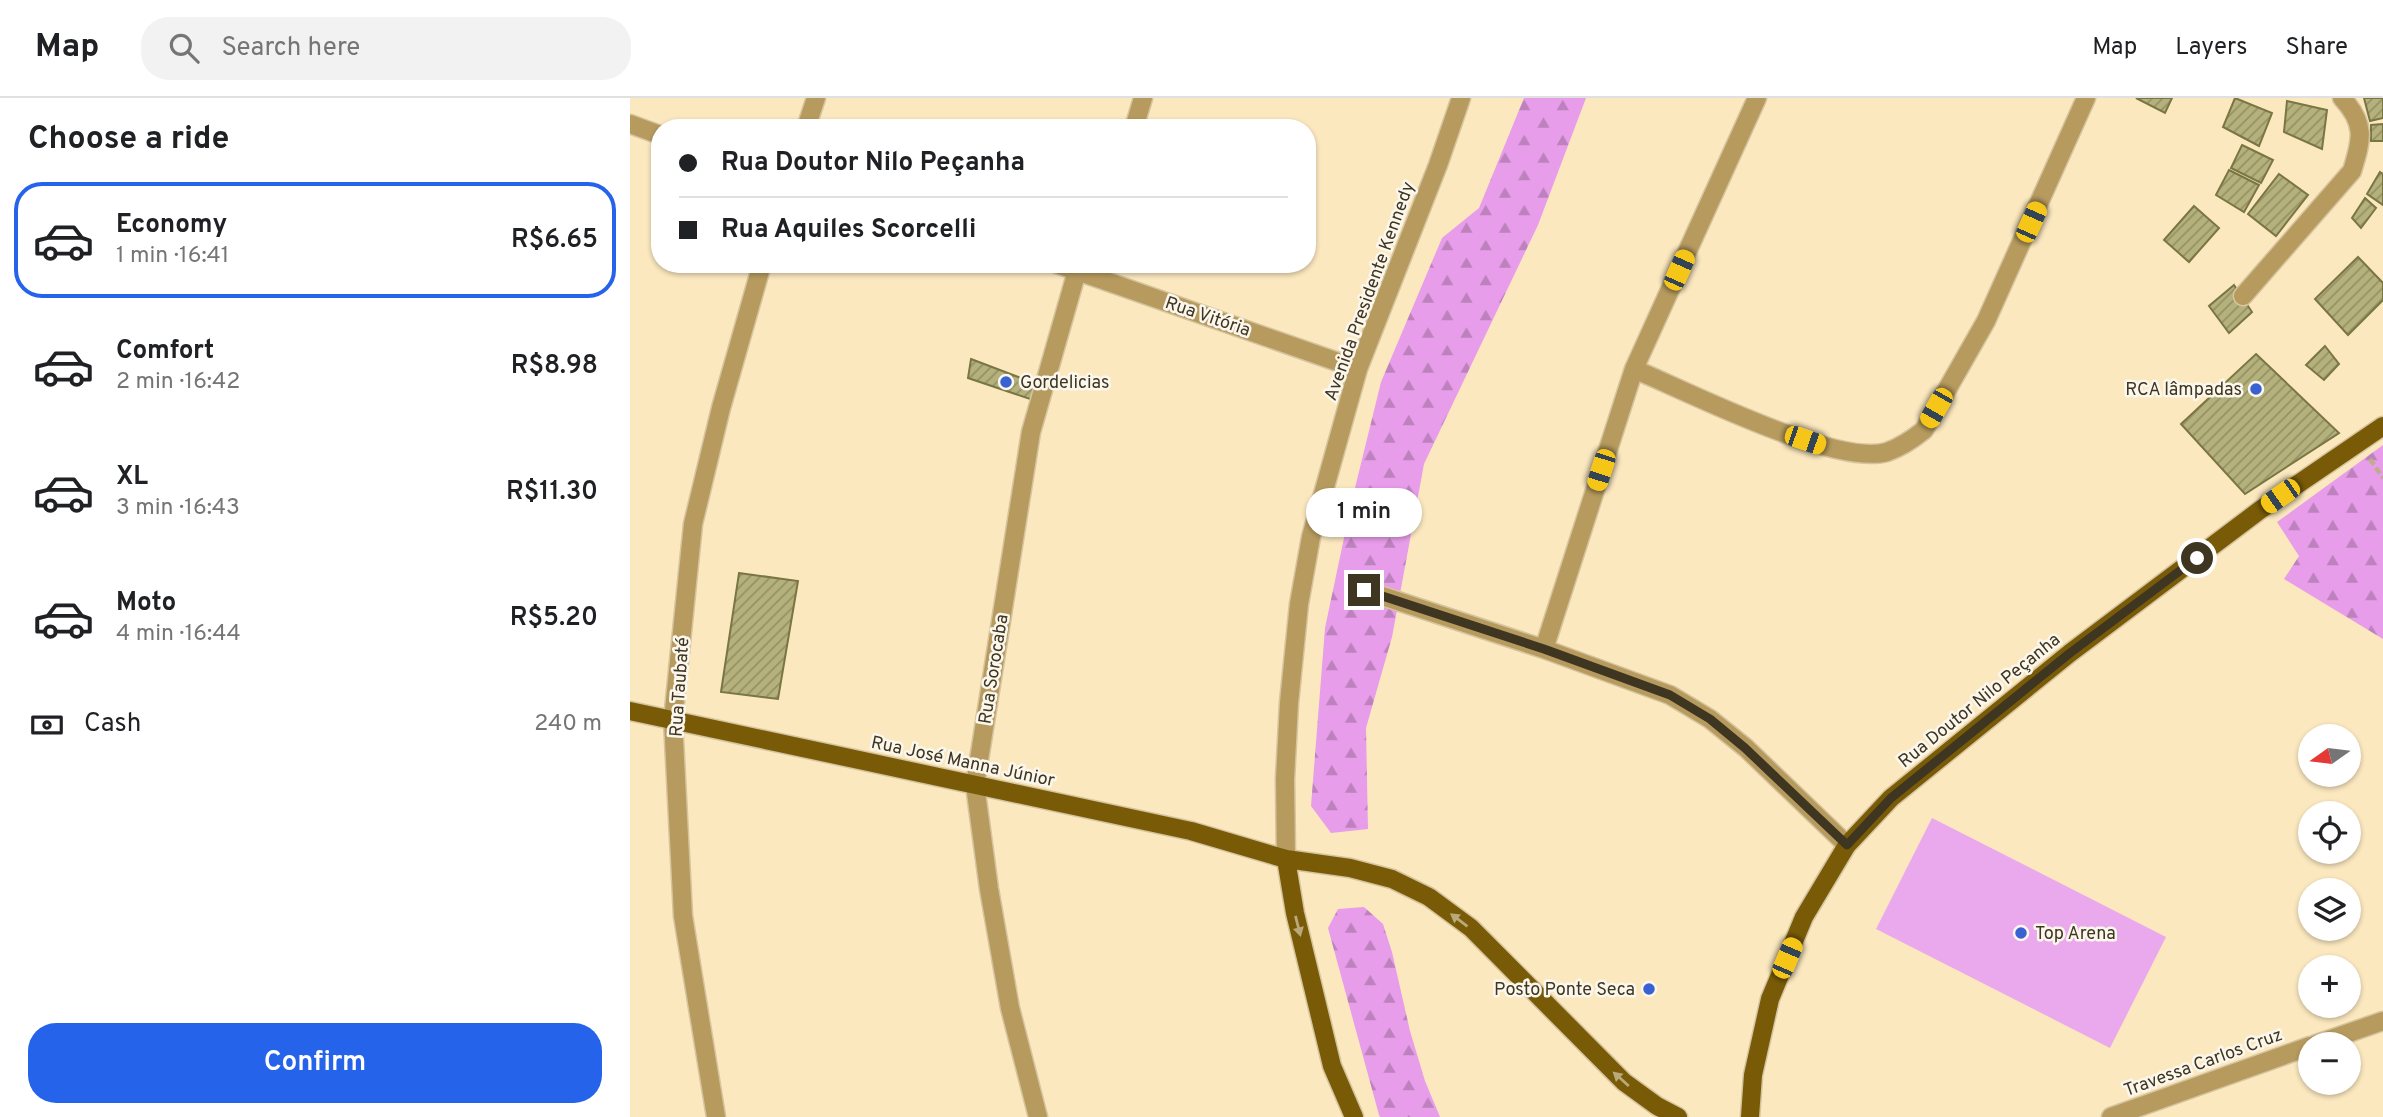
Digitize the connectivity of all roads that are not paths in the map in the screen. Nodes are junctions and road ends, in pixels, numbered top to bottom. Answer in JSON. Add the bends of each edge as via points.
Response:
{"nodes":[{"id":1,"x":816,"y":98,"type":"edge"},
{"id":2,"x":1143,"y":98,"type":"edge"},
{"id":3,"x":1461,"y":98,"type":"edge"},
{"id":4,"x":1756,"y":98,"type":"edge"},
{"id":5,"x":2086,"y":98,"type":"edge"},
{"id":6,"x":2342,"y":98,"type":"edge"},
{"id":7,"x":809,"y":119,"type":"edge"},
{"id":8,"x":1137,"y":119,"type":"edge"},
{"id":9,"x":630,"y":124,"type":"edge"},
{"id":10,"x":651,"y":132,"type":"edge"},
{"id":11,"x":759,"y":273,"type":"edge"},
{"id":12,"x":1076,"y":273,"type":"edge"},
{"id":13,"x":1094,"y":273,"type":"edge"},
{"id":14,"x":2243,"y":296,"type":"dead end"},
{"id":15,"x":1358,"y":369,"type":"junction"},
{"id":16,"x":1634,"y":369,"type":"junction"},
{"id":17,"x":2383,"y":426,"type":"edge"},
{"id":18,"x":1364,"y":590,"type":"dead end"},
{"id":19,"x":1544,"y":649,"type":"junction"},
{"id":20,"x":630,"y":711,"type":"edge"},
{"id":21,"x":673,"y":720,"type":"junction"},
{"id":22,"x":975,"y":785,"type":"junction"},
{"id":23,"x":1847,"y":845,"type":"junction"},
{"id":24,"x":1286,"y":859,"type":"junction"},
{"id":25,"x":2383,"y":1021,"type":"edge"},
{"id":26,"x":2352,"y":1032,"type":"edge"},
{"id":27,"x":2298,"y":1051,"type":"edge"},
{"id":28,"x":716,"y":1117,"type":"edge"},
{"id":29,"x":1038,"y":1117,"type":"edge"},
{"id":30,"x":1354,"y":1117,"type":"edge"},
{"id":31,"x":1678,"y":1117,"type":"edge"},
{"id":32,"x":1751,"y":1117,"type":"edge"},
{"id":33,"x":2111,"y":1117,"type":"edge"}],
"edges":[{"from":1,"to":7,"type":"street"},
{"from":2,"to":8,"type":"street"},
{"from":3,"to":15,"type":"street","name":"Avenida Presidente Kennedy"},
{"from":4,"to":16,"type":"street"},
{"from":5,"to":16,"type":"street","via":[[1986,321],[1924,430],[1909,442],[1885,452],[1833,449]]},
{"from":6,"to":14,"type":"street","via":[[2357,115],[2360,131],[2352,171]]},
{"from":9,"to":10,"type":"street"},
{"from":11,"to":21,"type":"street","name":"Rua Taubaté","via":[[693,524]]},
{"from":12,"to":22,"type":"street","name":"Rua Sorocaba","via":[[1031,432]]},
{"from":13,"to":15,"type":"street","name":"Rua Vitória"},
{"from":15,"to":24,"type":"street","name":"Avenida Presidente Kennedy","via":[[1311,537],[1299,604],[1288,716]]},
{"from":16,"to":19,"type":"street"},
{"from":17,"to":23,"type":"main road","name":"Rua Doutor Nilo Peçanha","via":[[2260,510],[2070,653],[1891,798]]},
{"from":18,"to":19,"type":"street"},
{"from":19,"to":23,"type":"street","via":[[1670,695],[1710,719]]},
{"from":20,"to":21,"type":"main road","name":"Rua José Manna Júnior"},
{"from":21,"to":22,"type":"main road","name":"Rua José Manna Júnior"},
{"from":21,"to":28,"type":"street","name":"Rua Taubaté","via":[[683,916]]},
{"from":22,"to":24,"type":"main road","name":"Rua José Manna Júnior","via":[[1191,831]]},
{"from":22,"to":29,"type":"street","name":"Rua Sorocaba","via":[[1010,1008]]},
{"from":23,"to":32,"type":"main road","name":"Rua Doutor Nilo Peçanha","via":[[1804,917],[1770,999],[1753,1075]]},
{"from":24,"to":30,"type":"main road","name":"Avenida Presidente Kennedy","one_way":true,"via":[[1332,1066]]},
{"from":31,"to":24,"type":"main road","one_way":true,"via":[[1624,1082],[1471,928],[1429,897],[1392,879]]},
{"from":25,"to":26,"type":"street","name":"Travessa Carlos Cruz"},
{"from":27,"to":33,"type":"street","name":"Travessa Carlos Cruz"}]}
